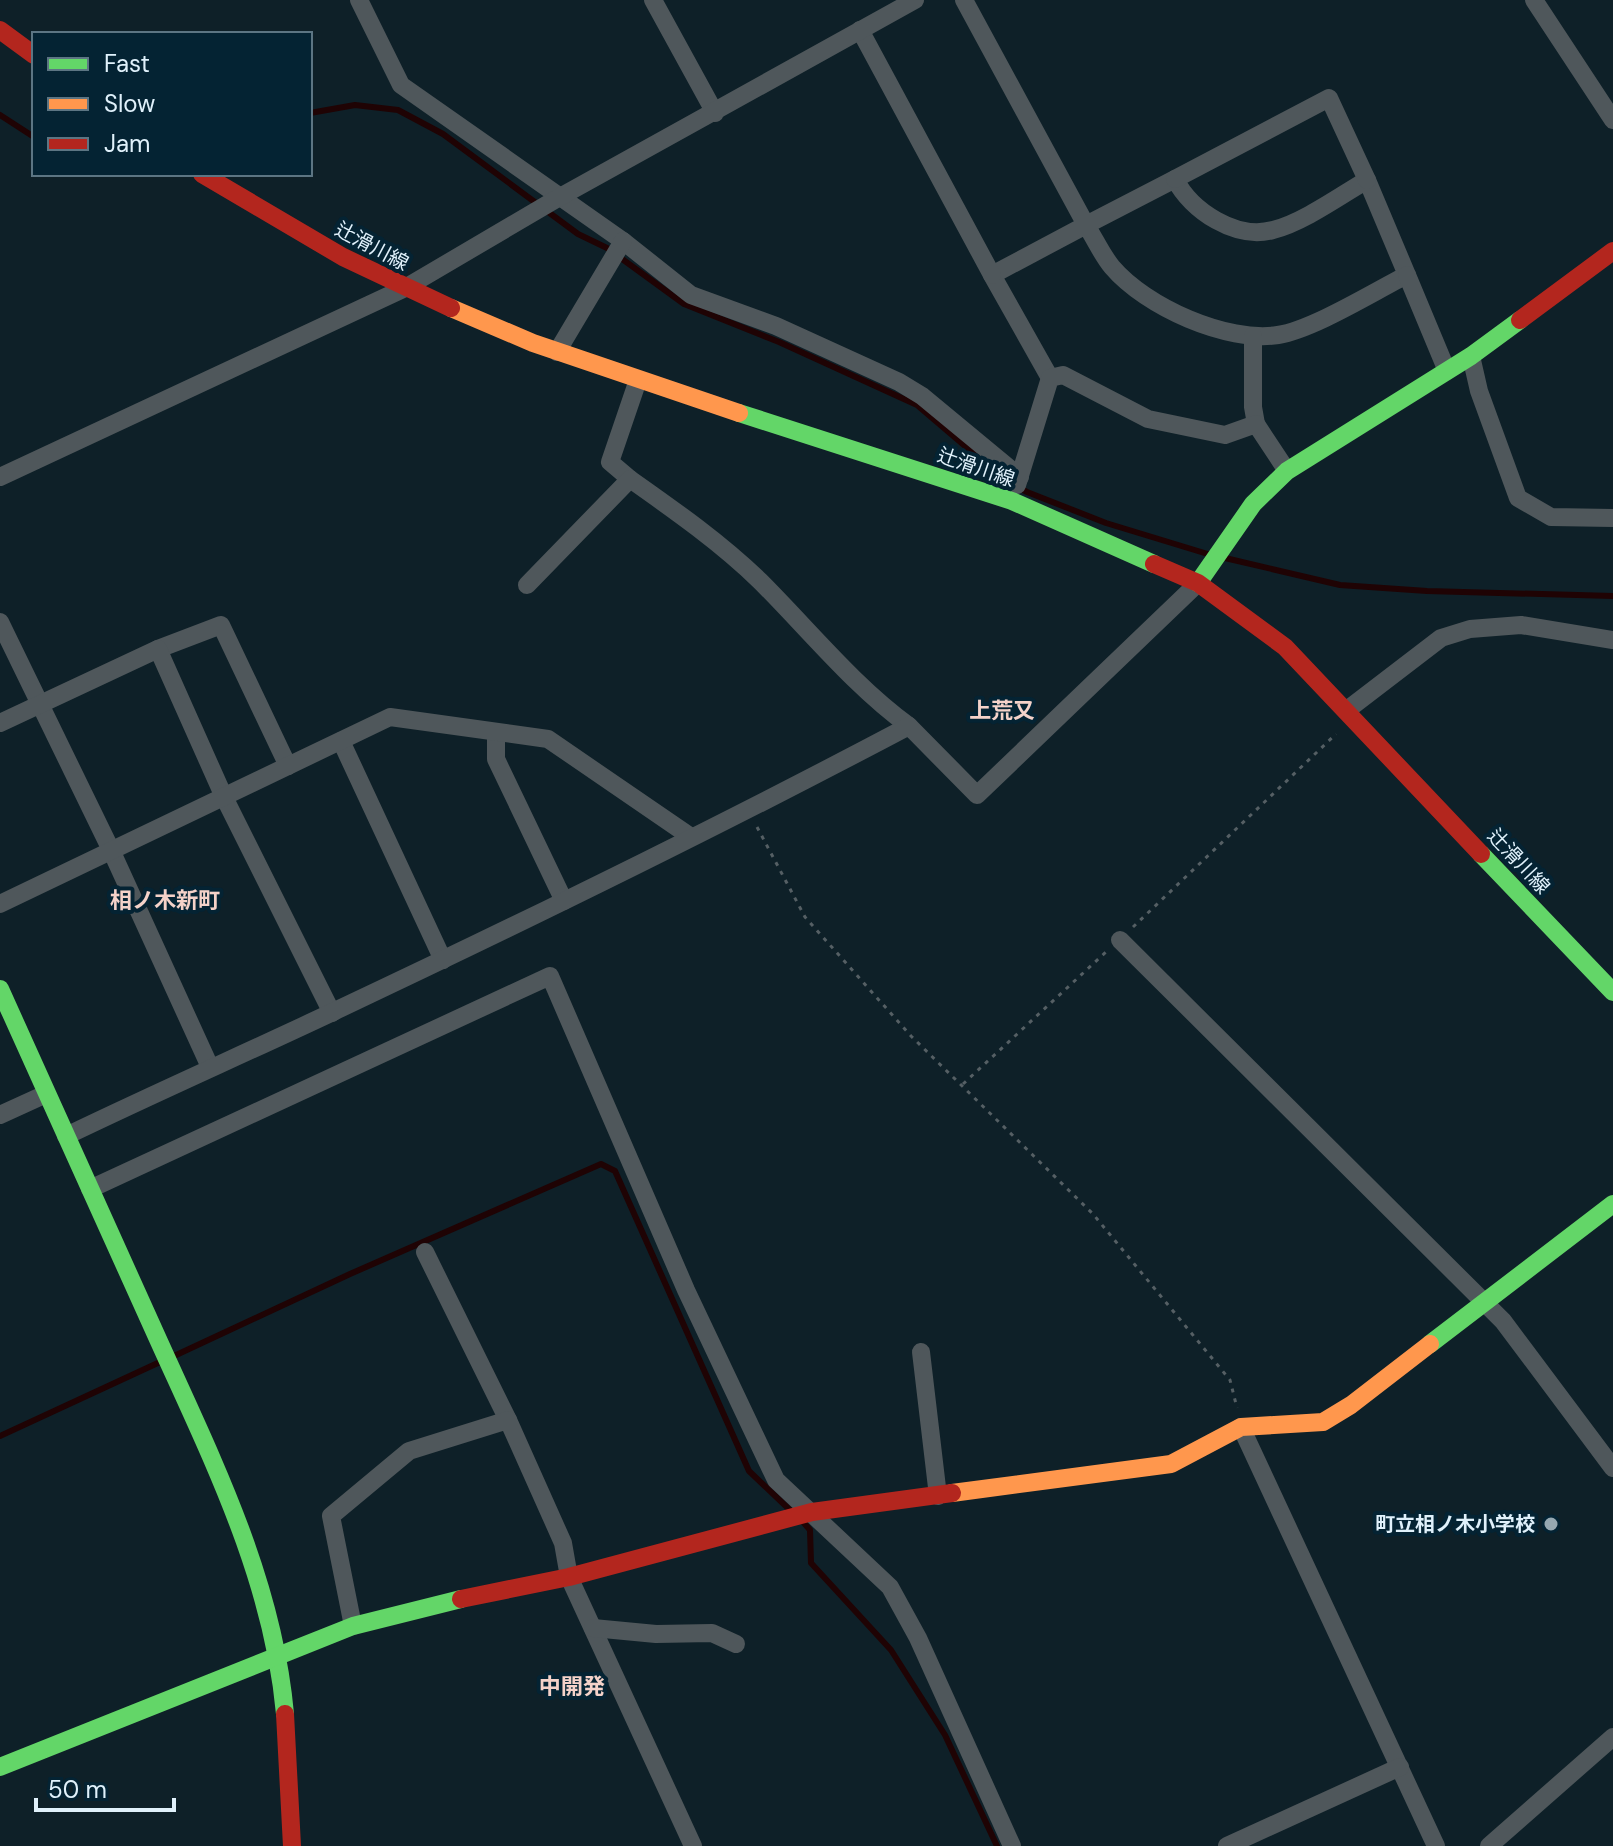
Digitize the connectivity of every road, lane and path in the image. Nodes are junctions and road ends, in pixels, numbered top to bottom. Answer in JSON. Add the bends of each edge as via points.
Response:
{"nodes":[{"id":1,"x":359,"y":0,"type":"edge"},
{"id":2,"x":653,"y":0,"type":"edge"},
{"id":3,"x":915,"y":0,"type":"edge"},
{"id":4,"x":964,"y":0,"type":"edge"},
{"id":5,"x":1534,"y":0,"type":"edge"},
{"id":6,"x":0,"y":30,"type":"edge"},
{"id":7,"x":860,"y":30,"type":"junction"},
{"id":8,"x":32,"y":54,"type":"edge"},
{"id":9,"x":715,"y":113,"type":"junction"},
{"id":10,"x":1613,"y":120,"type":"edge"},
{"id":11,"x":205,"y":176,"type":"edge"},
{"id":12,"x":1175,"y":179,"type":"junction"},
{"id":13,"x":1367,"y":180,"type":"junction"},
{"id":14,"x":558,"y":198,"type":"junction"},
{"id":15,"x":1086,"y":225,"type":"junction"},
{"id":16,"x":623,"y":241,"type":"junction"},
{"id":17,"x":1613,"y":251,"type":"edge"},
{"id":18,"x":992,"y":275,"type":"junction"},
{"id":19,"x":1407,"y":275,"type":"junction"},
{"id":20,"x":405,"y":288,"type":"junction"},
{"id":21,"x":1253,"y":336,"type":"junction"},
{"id":22,"x":557,"y":352,"type":"junction"},
{"id":23,"x":1471,"y":356,"type":"junction"},
{"id":24,"x":1447,"y":371,"type":"junction"},
{"id":25,"x":1050,"y":378,"type":"junction"},
{"id":26,"x":638,"y":380,"type":"junction"},
{"id":27,"x":1256,"y":424,"type":"junction"},
{"id":28,"x":1287,"y":471,"type":"junction"},
{"id":29,"x":0,"y":477,"type":"edge"},
{"id":30,"x":1020,"y":477,"type":"junction"},
{"id":31,"x":630,"y":479,"type":"junction"},
{"id":32,"x":1012,"y":501,"type":"junction"},
{"id":33,"x":1613,"y":518,"type":"edge"},
{"id":34,"x":1198,"y":583,"type":"junction"},
{"id":35,"x":527,"y":585,"type":"dead end"},
{"id":36,"x":0,"y":622,"type":"edge"},
{"id":37,"x":1613,"y":640,"type":"edge"},
{"id":38,"x":158,"y":649,"type":"junction"},
{"id":39,"x":42,"y":704,"type":"junction"},
{"id":40,"x":1347,"y":710,"type":"junction"},
{"id":41,"x":0,"y":723,"type":"edge"},
{"id":42,"x":909,"y":726,"type":"junction"},
{"id":43,"x":496,"y":733,"type":"junction"},
{"id":44,"x":341,"y":741,"type":"junction"},
{"id":45,"x":288,"y":766,"type":"junction"},
{"id":46,"x":224,"y":797,"type":"junction"},
{"id":47,"x":748,"y":812,"type":"junction"},
{"id":48,"x":691,"y":837,"type":"junction"},
{"id":49,"x":111,"y":850,"type":"junction"},
{"id":50,"x":564,"y":901,"type":"junction"},
{"id":51,"x":0,"y":904,"type":"edge"},
{"id":52,"x":1120,"y":940,"type":"junction"},
{"id":53,"x":443,"y":960,"type":"junction"},
{"id":54,"x":0,"y":989,"type":"edge"},
{"id":55,"x":1613,"y":992,"type":"edge"},
{"id":56,"x":332,"y":1013,"type":"junction"},
{"id":57,"x":210,"y":1067,"type":"junction"},
{"id":58,"x":963,"y":1084,"type":"junction"},
{"id":59,"x":46,"y":1094,"type":"junction"},
{"id":60,"x":0,"y":1115,"type":"edge"},
{"id":61,"x":66,"y":1136,"type":"junction"},
{"id":62,"x":90,"y":1189,"type":"junction"},
{"id":63,"x":1613,"y":1204,"type":"edge"},
{"id":64,"x":425,"y":1252,"type":"dead end"},
{"id":65,"x":1484,"y":1304,"type":"junction"},
{"id":66,"x":921,"y":1352,"type":"dead end"},
{"id":67,"x":508,"y":1420,"type":"junction"},
{"id":68,"x":1241,"y":1427,"type":"junction"},
{"id":69,"x":1613,"y":1468,"type":"edge"},
{"id":70,"x":938,"y":1496,"type":"junction"},
{"id":71,"x":812,"y":1512,"type":"junction"},
{"id":72,"x":569,"y":1577,"type":"junction"},
{"id":73,"x":353,"y":1626,"type":"junction"},
{"id":74,"x":593,"y":1628,"type":"junction"},
{"id":75,"x":736,"y":1644,"type":"dead end"},
{"id":76,"x":277,"y":1656,"type":"junction"},
{"id":77,"x":1613,"y":1737,"type":"edge"},
{"id":78,"x":0,"y":1767,"type":"edge"},
{"id":79,"x":1400,"y":1767,"type":"junction"},
{"id":80,"x":292,"y":1846,"type":"edge"},
{"id":81,"x":693,"y":1846,"type":"edge"},
{"id":82,"x":1012,"y":1846,"type":"edge"},
{"id":83,"x":1227,"y":1846,"type":"edge"},
{"id":84,"x":1436,"y":1846,"type":"edge"},
{"id":85,"x":1489,"y":1846,"type":"edge"}],
"edges":[{"from":1,"to":14,"type":"street","via":[[401,85]]},
{"from":2,"to":9,"type":"street"},
{"from":3,"to":7,"type":"street"},
{"from":4,"to":15,"type":"street"},
{"from":5,"to":10,"type":"street"},
{"from":6,"to":8,"type":"street"},
{"from":7,"to":9,"type":"street"},
{"from":7,"to":18,"type":"street"},
{"from":9,"to":14,"type":"street"},
{"from":11,"to":20,"type":"street","name":"辻滑川線"},
{"from":12,"to":13,"type":"street","via":[[1197,208],[1221,223],[1250,231],[1272,231]]},
{"from":12,"to":13,"type":"street","via":[[1329,98]]},
{"from":12,"to":15,"type":"street"},
{"from":13,"to":19,"type":"street"},
{"from":14,"to":16,"type":"street"},
{"from":14,"to":20,"type":"street"},
{"from":15,"to":18,"type":"street"},
{"from":15,"to":21,"type":"street","via":[[1112,266],[1136,290],[1183,317]]},
{"from":16,"to":22,"type":"street"},
{"from":16,"to":30,"type":"street","via":[[691,295],[776,326],[899,382]]},
{"from":17,"to":23,"type":"street"},
{"from":18,"to":25,"type":"street"},
{"from":19,"to":21,"type":"street","via":[[1303,328]]},
{"from":19,"to":24,"type":"street"},
{"from":20,"to":22,"type":"street","name":"辻滑川線"},
{"from":20,"to":29,"type":"street"},
{"from":21,"to":27,"type":"street"},
{"from":22,"to":26,"type":"street","name":"辻滑川線"},
{"from":23,"to":24,"type":"street"},
{"from":23,"to":33,"type":"street","via":[[1518,498],[1551,517]]},
{"from":24,"to":28,"type":"street"},
{"from":25,"to":27,"type":"street","via":[[1063,375],[1148,419],[1225,435]]},
{"from":25,"to":30,"type":"street"},
{"from":26,"to":31,"type":"street","via":[[610,462]]},
{"from":26,"to":32,"type":"street","name":"辻滑川線"},
{"from":27,"to":28,"type":"street"},
{"from":28,"to":34,"type":"street","via":[[1253,504]]},
{"from":30,"to":32,"type":"street"},
{"from":31,"to":35,"type":"street"},
{"from":31,"to":42,"type":"street","via":[[757,578],[884,708]]},
{"from":32,"to":34,"type":"street","name":"辻滑川線"},
{"from":34,"to":40,"type":"street","name":"辻滑川線","via":[[1285,647]]},
{"from":34,"to":42,"type":"street","via":[[977,795]]},
{"from":36,"to":39,"type":"street"},
{"from":37,"to":40,"type":"street","via":[[1521,625],[1470,629],[1441,638]]},
{"from":38,"to":39,"type":"street"},
{"from":38,"to":45,"type":"street","via":[[221,625]]},
{"from":38,"to":46,"type":"street"},
{"from":39,"to":41,"type":"street"},
{"from":39,"to":49,"type":"street"},
{"from":40,"to":52,"type":"path","via":[[1339,731]]},
{"from":40,"to":55,"type":"street","name":"辻滑川線"},
{"from":42,"to":47,"type":"street"},
{"from":43,"to":44,"type":"street","via":[[390,717]]},
{"from":43,"to":48,"type":"street","via":[[548,739]]},
{"from":43,"to":50,"type":"street","via":[[496,759]]},
{"from":44,"to":45,"type":"street"},
{"from":44,"to":53,"type":"street"},
{"from":45,"to":46,"type":"street"},
{"from":46,"to":49,"type":"street"},
{"from":46,"to":56,"type":"street"},
{"from":47,"to":48,"type":"street"},
{"from":47,"to":58,"type":"path","via":[[805,917],[911,1036]]},
{"from":48,"to":50,"type":"street"},
{"from":49,"to":51,"type":"street"},
{"from":49,"to":57,"type":"street"},
{"from":50,"to":53,"type":"street"},
{"from":52,"to":58,"type":"path"},
{"from":52,"to":65,"type":"street"},
{"from":53,"to":56,"type":"street"},
{"from":54,"to":59,"type":"street"},
{"from":56,"to":57,"type":"street"},
{"from":57,"to":61,"type":"street"},
{"from":58,"to":68,"type":"path","via":[[1093,1214],[1230,1380]]},
{"from":59,"to":60,"type":"street"},
{"from":59,"to":61,"type":"street"},
{"from":61,"to":62,"type":"street"},
{"from":62,"to":71,"type":"street","via":[[550,976],[686,1290],[776,1480]]},
{"from":62,"to":76,"type":"street","via":[[228,1494],[255,1567]]},
{"from":63,"to":65,"type":"street"},
{"from":64,"to":67,"type":"street"},
{"from":65,"to":68,"type":"street","via":[[1323,1422]]},
{"from":65,"to":69,"type":"street","via":[[1503,1321]]},
{"from":66,"to":70,"type":"street"},
{"from":67,"to":72,"type":"street","via":[[563,1543]]},
{"from":67,"to":73,"type":"street","via":[[409,1451],[331,1516]]},
{"from":68,"to":70,"type":"street","via":[[1171,1464]]},
{"from":68,"to":79,"type":"street"},
{"from":70,"to":71,"type":"street"},
{"from":71,"to":72,"type":"street"},
{"from":71,"to":82,"type":"street","via":[[890,1587]]},
{"from":72,"to":73,"type":"street"},
{"from":72,"to":74,"type":"street"},
{"from":73,"to":76,"type":"street"},
{"from":74,"to":75,"type":"street","via":[[712,1633]]},
{"from":74,"to":81,"type":"street"},
{"from":76,"to":78,"type":"street"},
{"from":76,"to":80,"type":"street","via":[[289,1754]]},
{"from":77,"to":85,"type":"street"},
{"from":79,"to":83,"type":"street"},
{"from":79,"to":84,"type":"street"}]}
